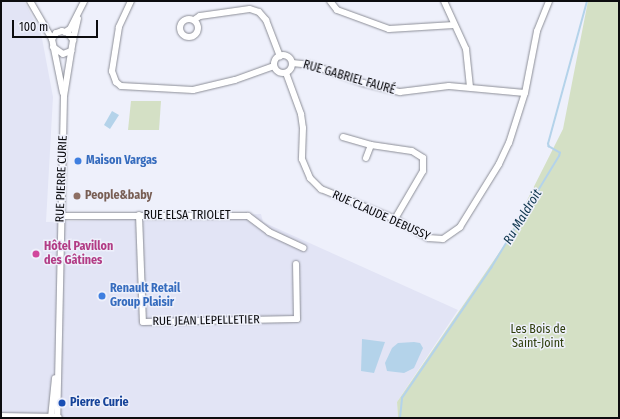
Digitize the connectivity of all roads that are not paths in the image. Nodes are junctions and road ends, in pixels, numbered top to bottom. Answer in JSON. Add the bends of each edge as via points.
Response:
{"nodes":[{"id":1,"x":30,"y":1,"type":"edge"},
{"id":2,"x":84,"y":1,"type":"edge"},
{"id":3,"x":130,"y":1,"type":"edge"},
{"id":4,"x":330,"y":1,"type":"edge"},
{"id":5,"x":444,"y":1,"type":"edge"},
{"id":6,"x":549,"y":1,"type":"edge"},
{"id":7,"x":80,"y":10,"type":"junction"},
{"id":8,"x":194,"y":20,"type":"dead end"},
{"id":9,"x":454,"y":25,"type":"junction"},
{"id":10,"x":45,"y":29,"type":"junction"},
{"id":11,"x":65,"y":32,"type":"junction"},
{"id":12,"x":56,"y":33,"type":"junction"},
{"id":13,"x":52,"y":40,"type":"junction"},
{"id":14,"x":73,"y":40,"type":"junction"},
{"id":15,"x":53,"y":47,"type":"junction"},
{"id":16,"x":71,"y":51,"type":"junction"},
{"id":17,"x":280,"y":56,"type":"junction"},
{"id":18,"x":292,"y":63,"type":"junction"},
{"id":19,"x":274,"y":66,"type":"junction"},
{"id":20,"x":286,"y":73,"type":"junction"},
{"id":21,"x":470,"y":86,"type":"junction"},
{"id":22,"x":524,"y":92,"type":"junction"},
{"id":23,"x":64,"y":96,"type":"junction"},
{"id":24,"x":343,"y":137,"type":"dead end"},
{"id":25,"x":371,"y":146,"type":"junction"},
{"id":26,"x":366,"y":158,"type":"dead end"},
{"id":27,"x":139,"y":215,"type":"junction"},
{"id":28,"x":61,"y":216,"type":"junction"},
{"id":29,"x":395,"y":219,"type":"junction"},
{"id":30,"x":303,"y":248,"type":"dead end"},
{"id":31,"x":296,"y":264,"type":"dead end"},
{"id":32,"x":1,"y":416,"type":"edge"},
{"id":33,"x":54,"y":418,"type":"edge"}],
"edges":[{"from":1,"to":10,"type":"street","name":"RUE PIERRE CURIE"},
{"from":2,"to":7,"type":"street"},
{"from":3,"to":19,"type":"street","via":[[120,27],[112,71],[116,82],[121,86],[193,90]]},
{"from":4,"to":9,"type":"street","via":[[337,10],[389,29]]},
{"from":5,"to":9,"type":"street"},
{"from":6,"to":22,"type":"street","name":"RUE CLAUDE DEBUSSY","via":[[537,31]]},
{"from":7,"to":11,"type":"street","via":[[70,29]]},
{"from":7,"to":14,"type":"street","name":"RUE PIERRE CURIE"},
{"from":8,"to":17,"type":"street","via":[[200,16],[243,10],[259,12],[266,20]]},
{"from":9,"to":21,"type":"street","via":[[466,48]]},
{"from":10,"to":12,"type":"street"},
{"from":10,"to":13,"type":"street","name":"RUE PIERRE CURIE"},
{"from":11,"to":12,"type":"street"},
{"from":11,"to":14,"type":"street"},
{"from":12,"to":13,"type":"street"},
{"from":13,"to":15,"type":"street","name":"RUE PIERRE CURIE"},
{"from":14,"to":16,"type":"street","name":"RUE PIERRE CURIE"},
{"from":15,"to":16,"type":"street","via":[[63,54]]},
{"from":15,"to":23,"type":"street","name":"RUE PIERRE CURIE"},
{"from":16,"to":23,"type":"street","name":"RUE PIERRE CURIE"},
{"from":17,"to":18,"type":"street","via":[[288,56]]},
{"from":17,"to":19,"type":"street","via":[[276,58]]},
{"from":18,"to":20,"type":"street","via":[[292,68]]},
{"from":18,"to":21,"type":"street","name":"RUE GABRIEL FAURÉ","via":[[312,65],[363,83],[400,92]]},
{"from":19,"to":20,"type":"street","via":[[280,73]]},
{"from":20,"to":29,"type":"street","name":"RUE CLAUDE DEBUSSY","via":[[301,114],[302,159],[310,178],[321,189]]},
{"from":21,"to":22,"type":"street","name":"RUE GABRIEL FAURÉ"},
{"from":22,"to":29,"type":"street","name":"RUE CLAUDE DEBUSSY","via":[[509,143],[499,164],[455,232],[443,239],[428,238]]},
{"from":23,"to":28,"type":"street","name":"RUE PIERRE CURIE"},
{"from":24,"to":25,"type":"street"},
{"from":25,"to":26,"type":"street"},
{"from":25,"to":29,"type":"street","via":[[412,151],[423,158],[423,170]]},
{"from":27,"to":28,"type":"street","name":"RUE ELSA TRIOLET"},
{"from":27,"to":30,"type":"street","name":"RUE ELSA TRIOLET","via":[[248,216],[269,232]]},
{"from":27,"to":31,"type":"street","name":"RUE JEAN LEPELLETIER","via":[[143,322],[297,319]]},
{"from":28,"to":33,"type":"street","name":"RUE PIERRE CURIE"},
{"from":32,"to":33,"type":"highway"}]}
